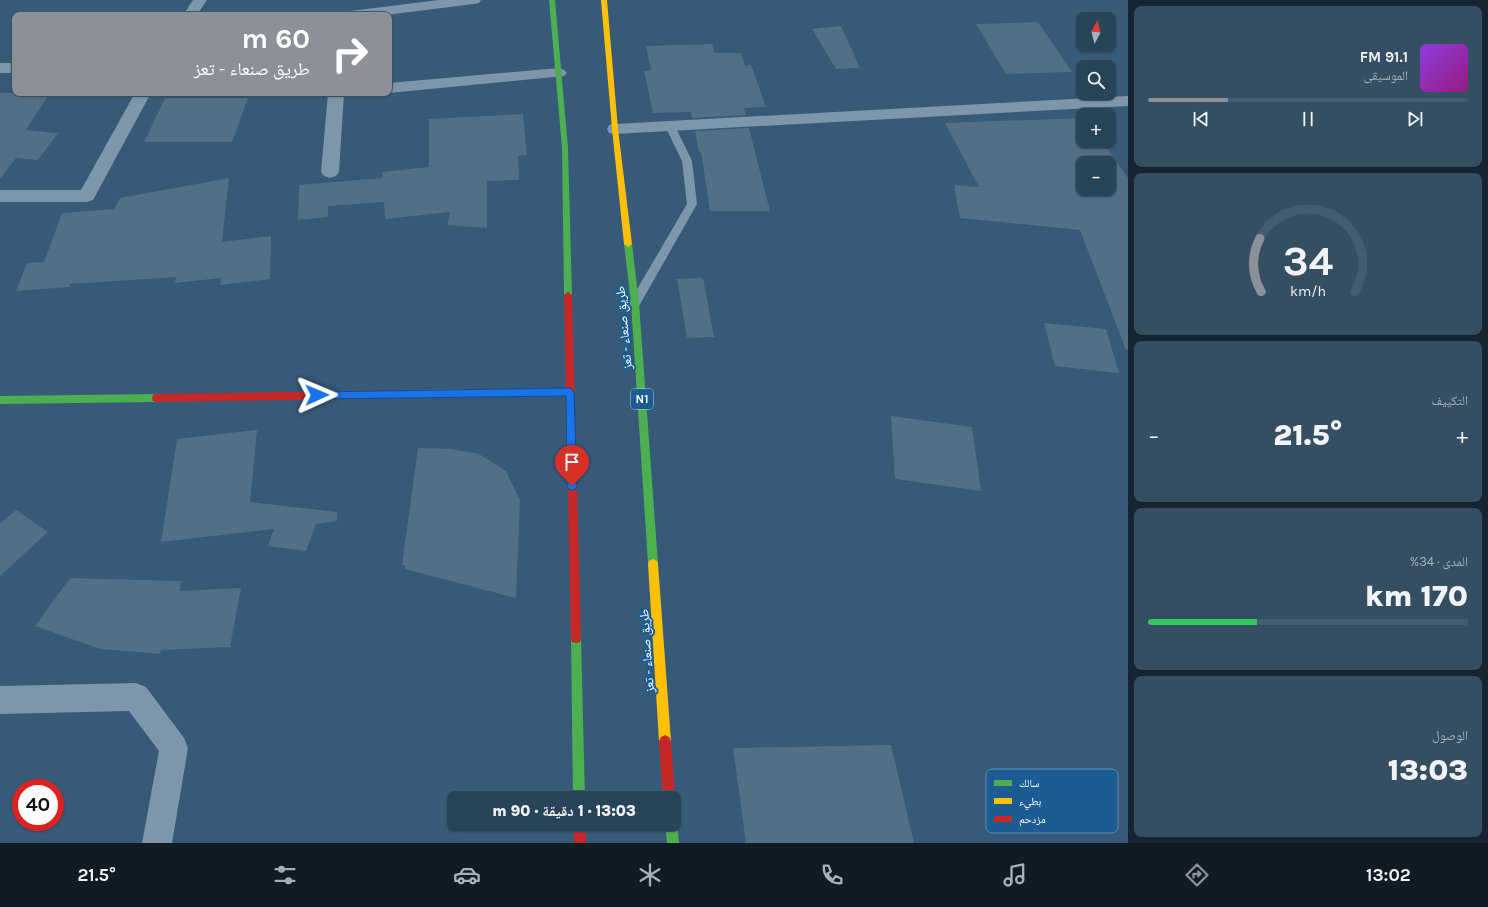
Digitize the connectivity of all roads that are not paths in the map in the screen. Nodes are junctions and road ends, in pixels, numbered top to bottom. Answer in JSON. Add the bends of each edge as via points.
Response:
{"nodes":[{"id":1,"x":200,"y":0,"type":"edge"},
{"id":2,"x":353,"y":0,"type":"edge"},
{"id":3,"x":474,"y":0,"type":"edge"},
{"id":4,"x":552,"y":0,"type":"edge"},
{"id":5,"x":604,"y":0,"type":"edge"},
{"id":6,"x":192,"y":12,"type":"edge"},
{"id":7,"x":351,"y":12,"type":"edge"},
{"id":8,"x":375,"y":12,"type":"edge"},
{"id":9,"x":0,"y":68,"type":"edge"},
{"id":10,"x":12,"y":68,"type":"edge"},
{"id":11,"x":559,"y":73,"type":"junction"},
{"id":12,"x":392,"y":88,"type":"edge"},
{"id":13,"x":141,"y":96,"type":"edge"},
{"id":14,"x":336,"y":96,"type":"edge"},
{"id":15,"x":1128,"y":101,"type":"edge"},
{"id":16,"x":670,"y":126,"type":"junction"},
{"id":17,"x":614,"y":129,"type":"junction"},
{"id":18,"x":330,"y":172,"type":"dead end"},
{"id":19,"x":0,"y":196,"type":"edge"},
{"id":20,"x":635,"y":303,"type":"junction"},
{"id":21,"x":570,"y":392,"type":"junction"},
{"id":22,"x":0,"y":400,"type":"edge"},
{"id":23,"x":0,"y":700,"type":"edge"},
{"id":24,"x":579,"y":791,"type":"edge"},
{"id":25,"x":669,"y":791,"type":"edge"},
{"id":26,"x":580,"y":831,"type":"edge"},
{"id":27,"x":672,"y":831,"type":"edge"},
{"id":28,"x":157,"y":843,"type":"edge"},
{"id":29,"x":580,"y":843,"type":"edge"},
{"id":30,"x":673,"y":843,"type":"edge"}],
"edges":[{"from":1,"to":6,"type":"street"},
{"from":2,"to":7,"type":"street"},
{"from":3,"to":8,"type":"street"},
{"from":4,"to":11,"type":"main road"},
{"from":5,"to":17,"type":"main road","name":"طريق صنعاء - تعز","number":"N1"},
{"from":9,"to":10,"type":"street"},
{"from":11,"to":12,"type":"street"},
{"from":11,"to":21,"type":"main road","via":[[565,148]]},
{"from":13,"to":19,"type":"street","via":[[87,196]]},
{"from":14,"to":18,"type":"street"},
{"from":15,"to":16,"type":"street"},
{"from":16,"to":17,"type":"street"},
{"from":16,"to":20,"type":"lane","via":[[687,161],[692,204]]},
{"from":17,"to":20,"type":"main road","name":"طريق صنعاء - تعز","number":"N1"},
{"from":20,"to":25,"type":"main road","name":"طريق صنعاء - تعز","number":"N1"},
{"from":21,"to":22,"type":"main road"},
{"from":21,"to":24,"type":"main road"},
{"from":23,"to":28,"type":"street","via":[[136,697],[174,748]]},
{"from":26,"to":29,"type":"main road"},
{"from":27,"to":30,"type":"main road"}]}
